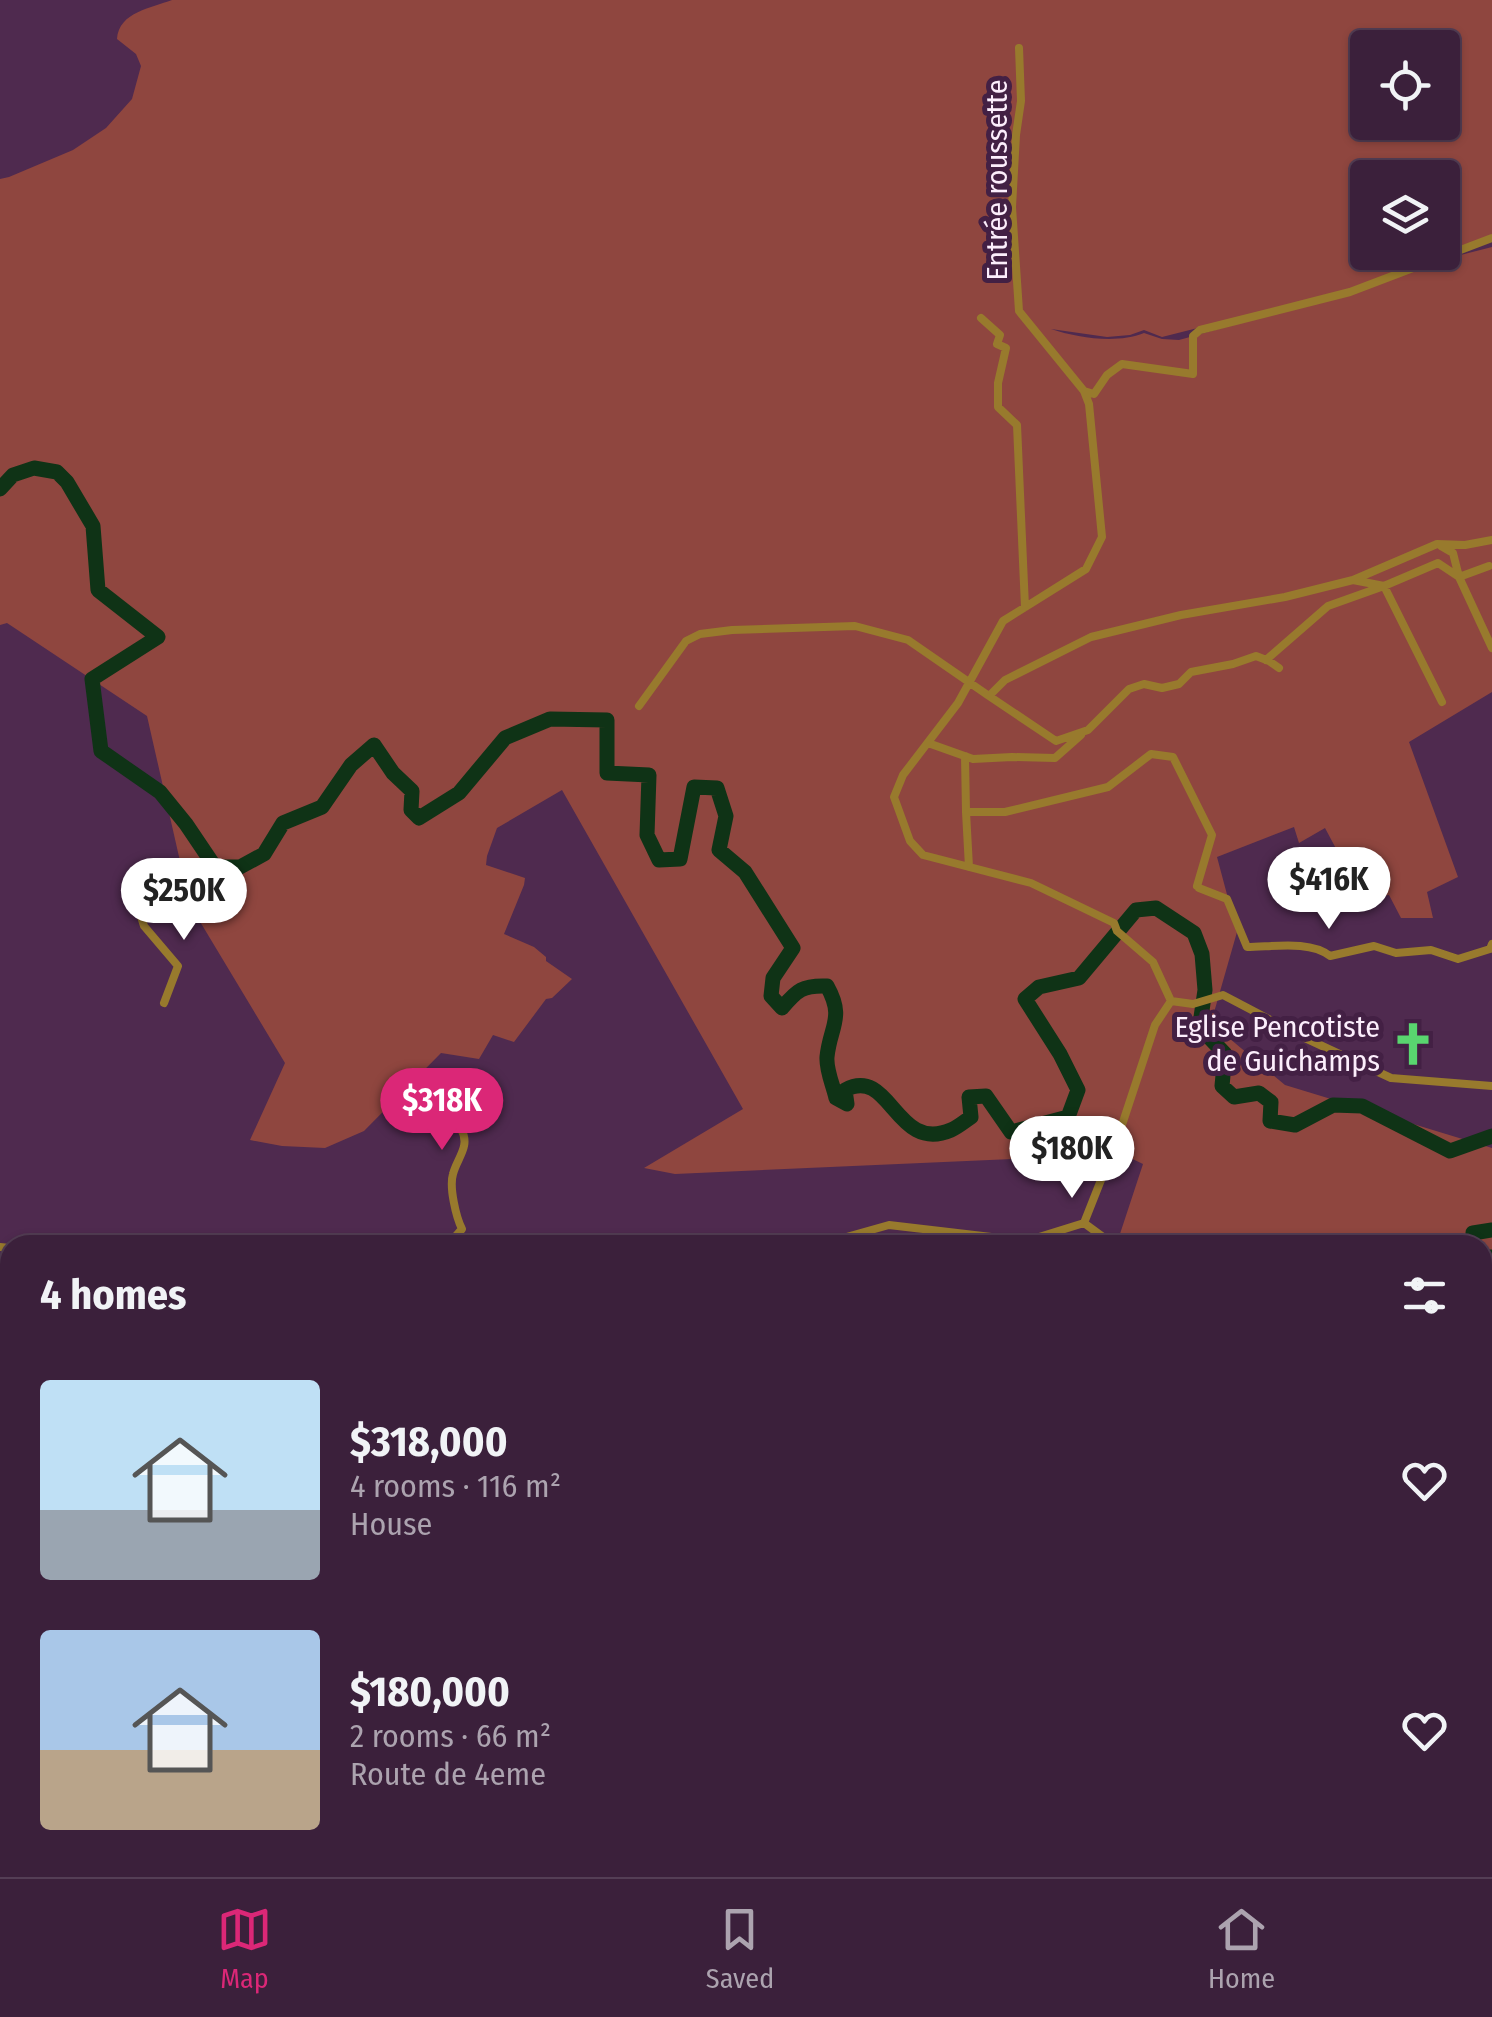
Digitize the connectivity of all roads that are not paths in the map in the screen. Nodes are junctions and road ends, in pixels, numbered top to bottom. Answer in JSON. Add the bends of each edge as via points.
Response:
{"nodes":[{"id":1,"x":1019,"y":48,"type":"dead end"},
{"id":2,"x":1492,"y":238,"type":"edge"},
{"id":3,"x":981,"y":318,"type":"dead end"},
{"id":4,"x":1084,"y":391,"type":"junction"},
{"id":5,"x":1492,"y":540,"type":"edge"},
{"id":6,"x":1437,"y":544,"type":"junction"},
{"id":7,"x":1489,"y":566,"type":"dead end"},
{"id":8,"x":1459,"y":576,"type":"junction"},
{"id":9,"x":1353,"y":580,"type":"junction"},
{"id":10,"x":1384,"y":586,"type":"junction"},
{"id":11,"x":1026,"y":607,"type":"junction"},
{"id":12,"x":1492,"y":648,"type":"edge"},
{"id":13,"x":1266,"y":660,"type":"junction"},
{"id":14,"x":1279,"y":668,"type":"dead end"},
{"id":15,"x":968,"y":682,"type":"junction"},
{"id":16,"x":986,"y":694,"type":"junction"},
{"id":17,"x":1442,"y":702,"type":"dead end"},
{"id":18,"x":639,"y":706,"type":"dead end"},
{"id":19,"x":1084,"y":732,"type":"junction"},
{"id":20,"x":928,"y":743,"type":"junction"},
{"id":21,"x":965,"y":756,"type":"junction"},
{"id":22,"x":966,"y":812,"type":"junction"},
{"id":23,"x":969,"y":867,"type":"junction"},
{"id":24,"x":131,"y":885,"type":"dead end"},
{"id":25,"x":1492,"y":944,"type":"edge"},
{"id":26,"x":1171,"y":1002,"type":"junction"},
{"id":27,"x":164,"y":1004,"type":"dead end"},
{"id":28,"x":1492,"y":1086,"type":"edge"},
{"id":29,"x":414,"y":1107,"type":"dead end"},
{"id":30,"x":1084,"y":1223,"type":"junction"},
{"id":31,"x":457,"y":1235,"type":"edge"},
{"id":32,"x":854,"y":1235,"type":"edge"},
{"id":33,"x":975,"y":1235,"type":"edge"},
{"id":34,"x":1045,"y":1235,"type":"edge"},
{"id":35,"x":1100,"y":1235,"type":"edge"},
{"id":36,"x":0,"y":1499,"type":"edge"},
{"id":37,"x":0,"y":1598,"type":"edge"}],
"edges":[{"from":1,"to":4,"type":"street","name":"Entrée roussette","via":[[1012,207],[1019,311]]},
{"from":2,"to":4,"type":"street","via":[[1350,292],[1200,330],[1193,336],[1193,374],[1122,364],[1094,394]]},
{"from":3,"to":11,"type":"street","via":[[1006,348],[998,407],[1017,424]]},
{"from":4,"to":11,"type":"street","name":"Entrée roussette","via":[[1102,537],[1086,569]]},
{"from":5,"to":6,"type":"street"},
{"from":6,"to":8,"type":"street","via":[[1453,553]]},
{"from":6,"to":9,"type":"street"},
{"from":7,"to":8,"type":"street"},
{"from":8,"to":10,"type":"street","via":[[1438,563]]},
{"from":8,"to":12,"type":"street"},
{"from":9,"to":10,"type":"street"},
{"from":9,"to":16,"type":"street","via":[[1090,638]]},
{"from":10,"to":13,"type":"street","via":[[1328,606]]},
{"from":10,"to":17,"type":"street"},
{"from":11,"to":15,"type":"street","name":"Entrée roussette","via":[[1003,621]]},
{"from":13,"to":14,"type":"street"},
{"from":13,"to":19,"type":"street","via":[[1256,656],[1191,672],[1178,684],[1129,689]]},
{"from":15,"to":16,"type":"street"},
{"from":15,"to":18,"type":"street","via":[[908,640],[855,626],[732,630],[686,641]]},
{"from":15,"to":20,"type":"street","name":"Entrée roussette"},
{"from":16,"to":19,"type":"street","via":[[1056,741]]},
{"from":19,"to":21,"type":"street","via":[[1055,758]]},
{"from":20,"to":21,"type":"street"},
{"from":20,"to":23,"type":"street","name":"Entrée roussette","via":[[894,797],[923,855]]},
{"from":21,"to":22,"type":"street"},
{"from":22,"to":23,"type":"street"},
{"from":22,"to":25,"type":"street","via":[[1005,812],[1108,787],[1152,754],[1173,756],[1212,835],[1198,887],[1226,900],[1247,947],[1293,946],[1330,956],[1374,946],[1396,953],[1431,950],[1458,960]]},
{"from":23,"to":26,"type":"street","name":"Entrée roussette","via":[[1030,883],[1114,924],[1153,962]]},
{"from":24,"to":27,"type":"street","via":[[144,926],[178,966]]},
{"from":26,"to":28,"type":"street","via":[[1223,995],[1391,1078]]},
{"from":26,"to":30,"type":"street","via":[[1154,1025]]},
{"from":29,"to":31,"type":"street","via":[[465,1136],[452,1177],[462,1229]]},
{"from":30,"to":34,"type":"street"},
{"from":30,"to":35,"type":"street"},
{"from":32,"to":33,"type":"street","via":[[890,1225]]},
{"from":36,"to":37,"type":"street"}]}
